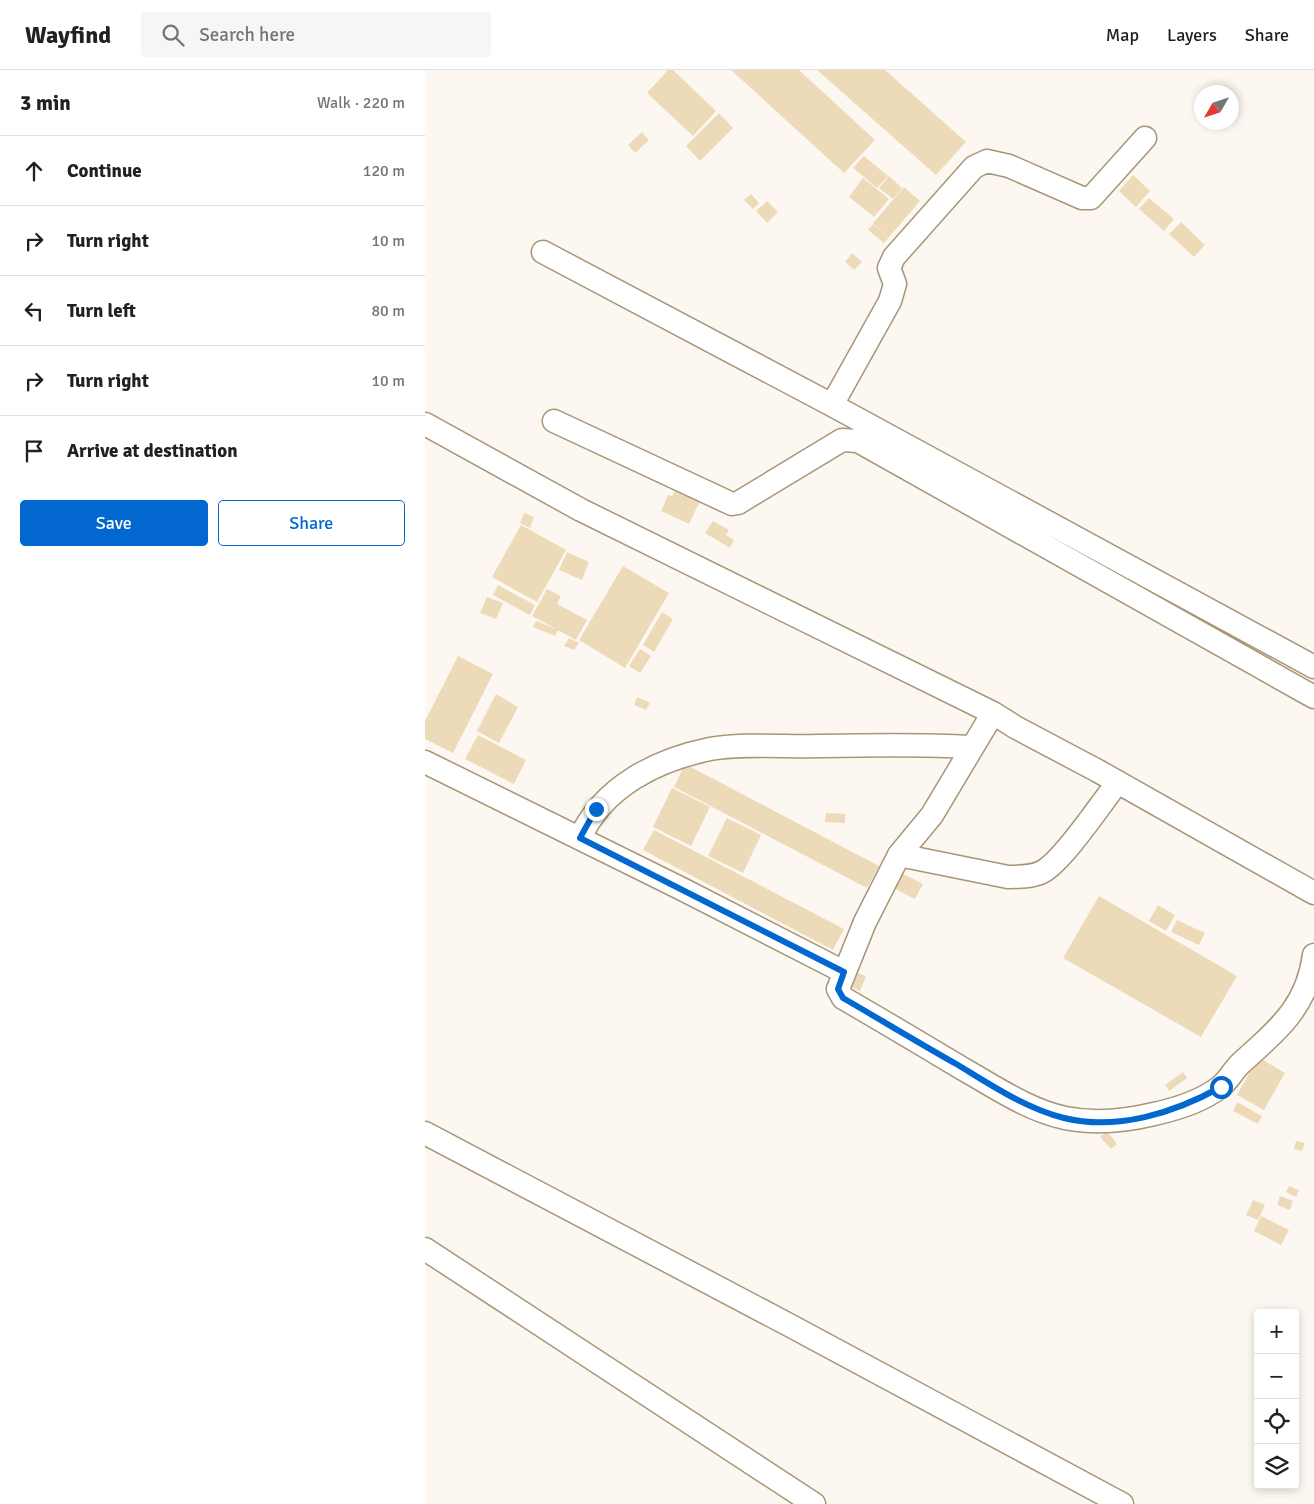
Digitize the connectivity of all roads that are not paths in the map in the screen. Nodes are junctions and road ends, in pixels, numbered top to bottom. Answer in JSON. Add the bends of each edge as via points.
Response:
{"nodes":[{"id":1,"x":1145,"y":138,"type":"dead end"},
{"id":2,"x":543,"y":252,"type":"dead end"},
{"id":3,"x":832,"y":405,"type":"junction"},
{"id":4,"x":554,"y":421,"type":"dead end"},
{"id":5,"x":425,"y":424,"type":"edge"},
{"id":6,"x":1314,"y":666,"type":"edge"},
{"id":7,"x":1314,"y":697,"type":"edge"},
{"id":8,"x":993,"y":713,"type":"junction"},
{"id":9,"x":972,"y":747,"type":"junction"},
{"id":10,"x":425,"y":762,"type":"edge"},
{"id":11,"x":1118,"y":782,"type":"junction"},
{"id":12,"x":580,"y":838,"type":"junction"},
{"id":13,"x":899,"y":855,"type":"junction"},
{"id":14,"x":1314,"y":893,"type":"edge"},
{"id":15,"x":1313,"y":968,"type":"edge"},
{"id":16,"x":844,"y":972,"type":"junction"},
{"id":17,"x":425,"y":1133,"type":"edge"},
{"id":18,"x":425,"y":1249,"type":"edge"},
{"id":19,"x":814,"y":1504,"type":"edge"},
{"id":20,"x":1122,"y":1504,"type":"edge"}],
"edges":[{"from":1,"to":3,"type":"street","via":[[1091,198],[1082,198],[1009,166],[987,161],[974,167],[893,257],[889,268],[895,284],[890,301]]},
{"from":2,"to":3,"type":"street"},
{"from":3,"to":6,"type":"street"},
{"from":4,"to":7,"type":"street","via":[[732,504],[842,440],[858,441]]},
{"from":5,"to":8,"type":"street","via":[[581,510]]},
{"from":8,"to":9,"type":"street"},
{"from":8,"to":11,"type":"street"},
{"from":9,"to":12,"type":"street","via":[[914,744],[711,749],[658,765],[630,781],[596,809]]},
{"from":9,"to":13,"type":"street","via":[[932,815]]},
{"from":10,"to":12,"type":"street"},
{"from":11,"to":13,"type":"street","via":[[1056,862],[1042,872],[1007,877]]},
{"from":11,"to":14,"type":"street"},
{"from":12,"to":16,"type":"street"},
{"from":13,"to":16,"type":"street"},
{"from":15,"to":16,"type":"street","via":[[1289,1019],[1239,1065],[1221,1087],[1194,1102],[1166,1111],[1127,1120],[1094,1122],[1064,1118],[1005,1093],[843,998],[838,989]]},
{"from":17,"to":20,"type":"street"},
{"from":18,"to":19,"type":"street"}]}
